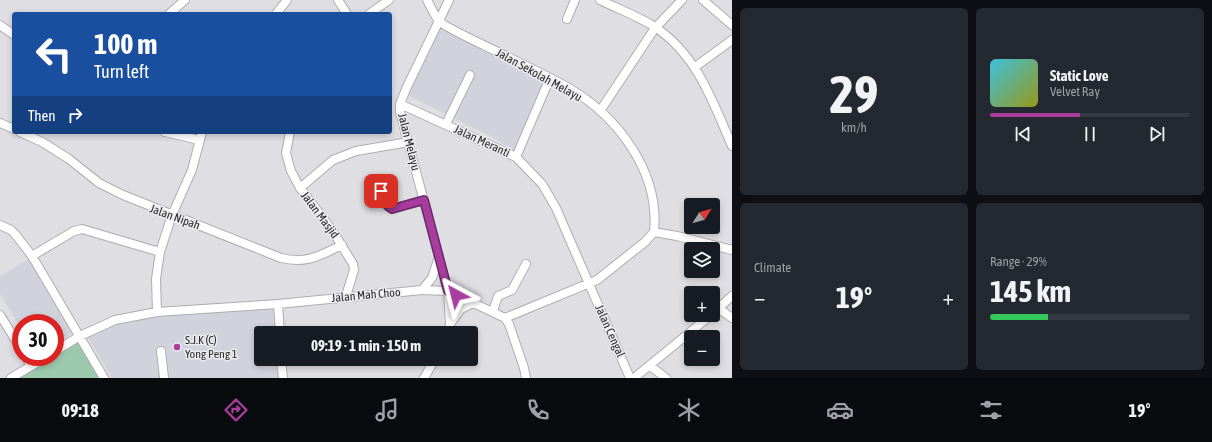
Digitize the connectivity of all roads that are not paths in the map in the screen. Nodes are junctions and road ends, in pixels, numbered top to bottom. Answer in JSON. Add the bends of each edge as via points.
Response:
{"nodes":[{"id":1,"x":185,"y":0,"type":"edge"},
{"id":2,"x":287,"y":0,"type":"edge"},
{"id":3,"x":338,"y":0,"type":"edge"},
{"id":4,"x":389,"y":0,"type":"edge"},
{"id":5,"x":427,"y":0,"type":"edge"},
{"id":6,"x":449,"y":0,"type":"edge"},
{"id":7,"x":575,"y":0,"type":"edge"},
{"id":8,"x":600,"y":0,"type":"edge"},
{"id":9,"x":682,"y":0,"type":"edge"},
{"id":10,"x":702,"y":0,"type":"edge"},
{"id":11,"x":171,"y":12,"type":"edge"},
{"id":12,"x":278,"y":12,"type":"edge"},
{"id":13,"x":346,"y":12,"type":"edge"},
{"id":14,"x":372,"y":12,"type":"edge"},
{"id":15,"x":567,"y":19,"type":"dead end"},
{"id":16,"x":439,"y":22,"type":"junction"},
{"id":17,"x":0,"y":25,"type":"edge"},
{"id":18,"x":732,"y":25,"type":"edge"},
{"id":19,"x":656,"y":28,"type":"junction"},
{"id":20,"x":12,"y":34,"type":"edge"},
{"id":21,"x":732,"y":40,"type":"edge"},
{"id":22,"x":695,"y":67,"type":"junction"},
{"id":23,"x":470,"y":75,"type":"dead end"},
{"id":24,"x":550,"y":78,"type":"junction"},
{"id":25,"x":400,"y":104,"type":"junction"},
{"id":26,"x":600,"y":111,"type":"junction"},
{"id":27,"x":0,"y":123,"type":"edge"},
{"id":28,"x":446,"y":124,"type":"junction"},
{"id":29,"x":12,"y":128,"type":"edge"},
{"id":30,"x":24,"y":134,"type":"edge"},
{"id":31,"x":174,"y":134,"type":"edge"},
{"id":32,"x":201,"y":134,"type":"edge"},
{"id":33,"x":290,"y":134,"type":"edge"},
{"id":34,"x":199,"y":140,"type":"junction"},
{"id":35,"x":409,"y":142,"type":"junction"},
{"id":36,"x":732,"y":146,"type":"edge"},
{"id":37,"x":516,"y":157,"type":"junction"},
{"id":38,"x":300,"y":188,"type":"junction"},
{"id":39,"x":381,"y":191,"type":"dead end"},
{"id":40,"x":424,"y":200,"type":"junction"},
{"id":41,"x":172,"y":215,"type":"junction"},
{"id":42,"x":0,"y":225,"type":"edge"},
{"id":43,"x":654,"y":232,"type":"junction"},
{"id":44,"x":342,"y":244,"type":"junction"},
{"id":45,"x":732,"y":250,"type":"edge"},
{"id":46,"x":160,"y":252,"type":"junction"},
{"id":47,"x":32,"y":256,"type":"junction"},
{"id":48,"x":439,"y":256,"type":"junction"},
{"id":49,"x":526,"y":264,"type":"dead end"},
{"id":50,"x":589,"y":285,"type":"junction"},
{"id":51,"x":422,"y":290,"type":"junction"},
{"id":52,"x":448,"y":291,"type":"junction"},
{"id":53,"x":346,"y":296,"type":"junction"},
{"id":54,"x":732,"y":296,"type":"edge"},
{"id":55,"x":473,"y":303,"type":"junction"},
{"id":56,"x":278,"y":304,"type":"junction"},
{"id":57,"x":720,"y":307,"type":"edge"},
{"id":58,"x":493,"y":311,"type":"junction"},
{"id":59,"x":157,"y":312,"type":"junction"},
{"id":60,"x":720,"y":313,"type":"edge"},
{"id":61,"x":0,"y":315,"type":"edge"},
{"id":62,"x":505,"y":318,"type":"junction"},
{"id":63,"x":732,"y":318,"type":"edge"},
{"id":64,"x":703,"y":322,"type":"edge"},
{"id":65,"x":450,"y":324,"type":"joint"},
{"id":66,"x":280,"y":326,"type":"edge"},
{"id":67,"x":12,"y":334,"type":"edge"},
{"id":68,"x":80,"y":336,"type":"junction"},
{"id":69,"x":64,"y":346,"type":"edge"},
{"id":70,"x":161,"y":351,"type":"dead end"},
{"id":71,"x":31,"y":366,"type":"edge"},
{"id":72,"x":282,"y":366,"type":"edge"},
{"id":73,"x":431,"y":366,"type":"edge"},
{"id":74,"x":650,"y":366,"type":"junction"},
{"id":75,"x":524,"y":376,"type":"edge"},
{"id":76,"x":11,"y":378,"type":"edge"},
{"id":77,"x":104,"y":378,"type":"edge"},
{"id":78,"x":164,"y":378,"type":"edge"},
{"id":79,"x":283,"y":378,"type":"edge"},
{"id":80,"x":424,"y":378,"type":"edge"},
{"id":81,"x":630,"y":378,"type":"edge"},
{"id":82,"x":634,"y":378,"type":"edge"},
{"id":83,"x":666,"y":378,"type":"edge"}],
"edges":[{"from":1,"to":11,"type":"street"},
{"from":2,"to":12,"type":"street"},
{"from":3,"to":13,"type":"street"},
{"from":4,"to":14,"type":"street"},
{"from":5,"to":16,"type":"street"},
{"from":6,"to":16,"type":"street","name":"Jalan Melayu"},
{"from":7,"to":15,"type":"street"},
{"from":8,"to":19,"type":"street"},
{"from":9,"to":19,"type":"street"},
{"from":10,"to":18,"type":"street"},
{"from":16,"to":24,"type":"street","name":"Jalan Sekolah Melayu"},
{"from":16,"to":25,"type":"street","name":"Jalan Melayu"},
{"from":17,"to":20,"type":"street"},
{"from":19,"to":22,"type":"street"},
{"from":19,"to":26,"type":"street"},
{"from":21,"to":22,"type":"street"},
{"from":22,"to":36,"type":"street","via":[[705,83]]},
{"from":23,"to":28,"type":"street"},
{"from":24,"to":26,"type":"street","name":"Jalan Sekolah Melayu","via":[[569,88]]},
{"from":24,"to":37,"type":"street"},
{"from":25,"to":28,"type":"street","name":"Jalan Meranti"},
{"from":25,"to":35,"type":"street","name":"Jalan Melayu","via":[[402,123]]},
{"from":26,"to":43,"type":"street","name":"Jalan Sekolah Melayu","via":[[622,134],[645,172],[653,198]]},
{"from":27,"to":29,"type":"street"},
{"from":28,"to":37,"type":"street","name":"Jalan Meranti"},
{"from":30,"to":41,"type":"street","name":"Jalan Nipah","via":[[69,159],[99,183],[140,204]]},
{"from":31,"to":34,"type":"street"},
{"from":32,"to":34,"type":"street"},
{"from":33,"to":38,"type":"street","name":"Jalan Masjid","via":[[286,153]]},
{"from":34,"to":41,"type":"street","via":[[192,170]]},
{"from":35,"to":38,"type":"street","via":[[356,152],[333,160]]},
{"from":35,"to":40,"type":"street","name":"Jalan Melayu"},
{"from":37,"to":50,"type":"street","name":"Jalan Meranti","via":[[549,195]]},
{"from":38,"to":44,"type":"street","name":"Jalan Masjid"},
{"from":39,"to":40,"type":"street","via":[[392,209]]},
{"from":40,"to":48,"type":"street","name":"Jalan Melayu"},
{"from":41,"to":44,"type":"street","name":"Jalan Nipah","via":[[296,262],[311,259]]},
{"from":41,"to":46,"type":"street"},
{"from":42,"to":47,"type":"street","via":[[11,230]]},
{"from":43,"to":45,"type":"street"},
{"from":43,"to":50,"type":"street","via":[[645,242]]},
{"from":44,"to":53,"type":"street","name":"Jalan Masjid","via":[[354,270]]},
{"from":46,"to":47,"type":"street","via":[[82,229],[74,231]]},
{"from":46,"to":59,"type":"street","via":[[156,279]]},
{"from":47,"to":68,"type":"street"},
{"from":48,"to":51,"type":"street","via":[[434,273]]},
{"from":48,"to":52,"type":"street","name":"Jalan Melayu"},
{"from":49,"to":58,"type":"street","via":[[512,290],[498,296]]},
{"from":50,"to":62,"type":"street"},
{"from":50,"to":81,"type":"street","name":"Jalan Cengal"},
{"from":51,"to":52,"type":"street","name":"Jalan Mah Choo"},
{"from":51,"to":53,"type":"street","name":"Jalan Mah Choo"},
{"from":52,"to":55,"type":"street","name":"Jalan Mah Choo"},
{"from":52,"to":65,"type":"street","name":"Jalan Melayu"},
{"from":53,"to":56,"type":"street","name":"Jalan Mah Choo"},
{"from":54,"to":57,"type":"street"},
{"from":55,"to":58,"type":"street","name":"Jalan Mah Choo"},
{"from":55,"to":65,"type":"street","via":[[461,309]]},
{"from":56,"to":59,"type":"street","name":"Jalan Mah Choo"},
{"from":56,"to":66,"type":"street"},
{"from":58,"to":62,"type":"street","name":"Jalan Mah Choo"},
{"from":59,"to":68,"type":"street","name":"Jalan Mah Choo","via":[[115,320]]},
{"from":60,"to":63,"type":"street"},
{"from":61,"to":67,"type":"street"},
{"from":62,"to":75,"type":"street"},
{"from":64,"to":74,"type":"street"},
{"from":68,"to":69,"type":"street","name":"Jalan Mah Choo"},
{"from":68,"to":77,"type":"street"},
{"from":70,"to":78,"type":"street"},
{"from":71,"to":76,"type":"street"},
{"from":72,"to":79,"type":"street"},
{"from":73,"to":80,"type":"street"},
{"from":74,"to":82,"type":"street"},
{"from":74,"to":83,"type":"street"}]}
